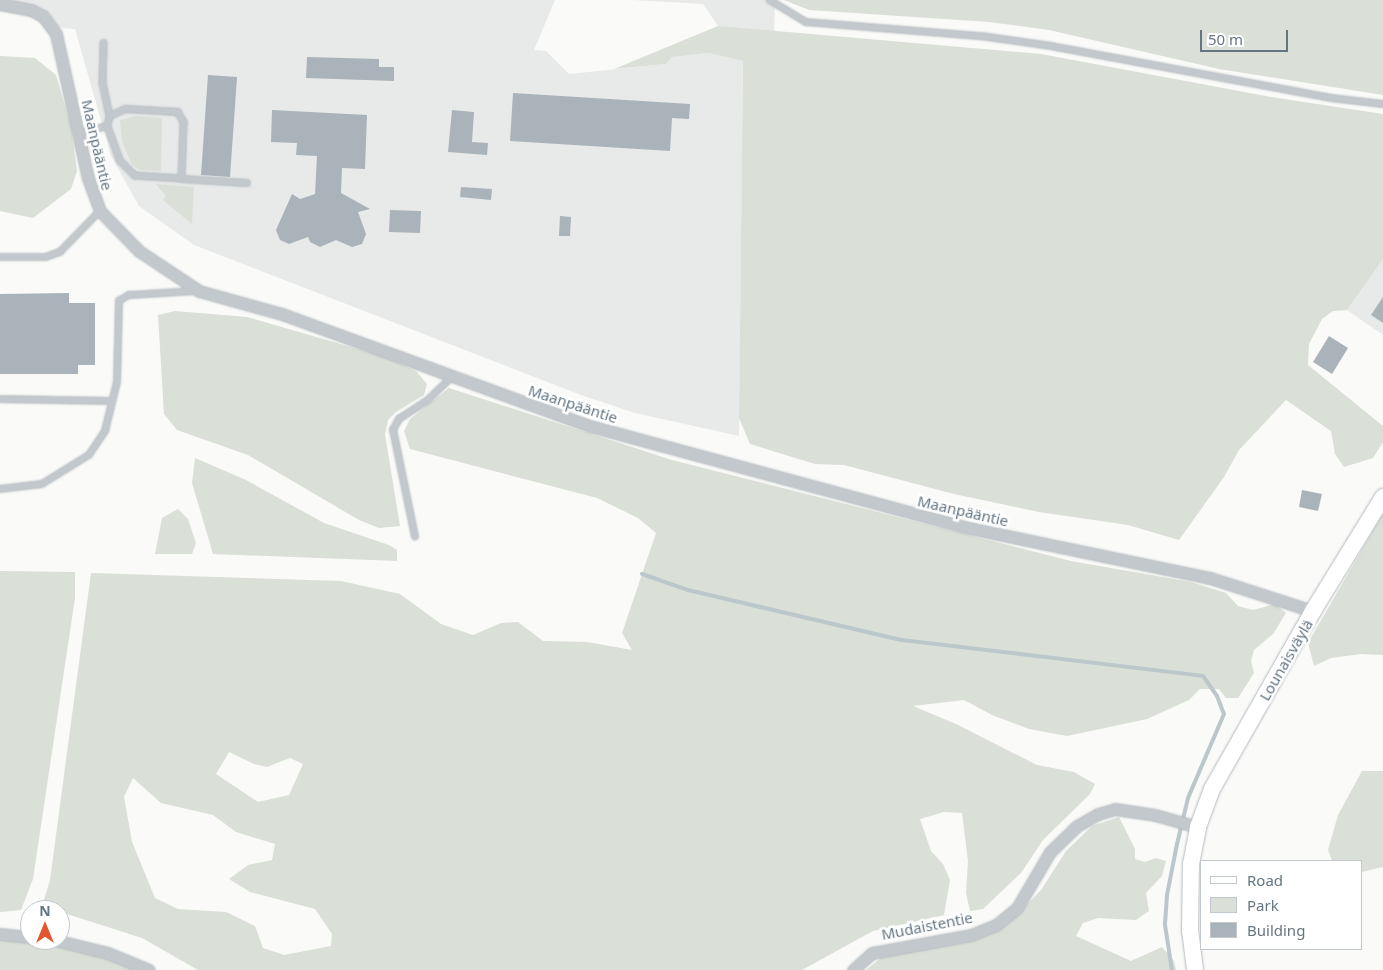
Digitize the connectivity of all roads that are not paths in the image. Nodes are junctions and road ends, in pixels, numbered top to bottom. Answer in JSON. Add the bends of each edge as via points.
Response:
{"nodes":[{"id":1,"x":770,"y":0,"type":"edge"},
{"id":2,"x":0,"y":4,"type":"edge"},
{"id":3,"x":104,"y":43,"type":"dead end"},
{"id":4,"x":1383,"y":104,"type":"edge"},
{"id":5,"x":110,"y":116,"type":"junction"},
{"id":6,"x":107,"y":126,"type":"junction"},
{"id":7,"x":79,"y":134,"type":"junction"},
{"id":8,"x":182,"y":179,"type":"junction"},
{"id":9,"x":247,"y":183,"type":"dead end"},
{"id":10,"x":100,"y":211,"type":"junction"},
{"id":11,"x":0,"y":257,"type":"edge"},
{"id":12,"x":199,"y":291,"type":"junction"},
{"id":13,"x":451,"y":378,"type":"junction"},
{"id":14,"x":0,"y":400,"type":"edge"},
{"id":15,"x":111,"y":401,"type":"junction"},
{"id":16,"x":0,"y":489,"type":"edge"},
{"id":17,"x":1383,"y":497,"type":"edge"},
{"id":18,"x":415,"y":537,"type":"dead end"},
{"id":19,"x":1313,"y":611,"type":"junction"},
{"id":20,"x":1198,"y":827,"type":"junction"},
{"id":21,"x":0,"y":934,"type":"edge"},
{"id":22,"x":20,"y":936,"type":"edge"},
{"id":23,"x":70,"y":944,"type":"edge"},
{"id":24,"x":149,"y":970,"type":"edge"},
{"id":25,"x":853,"y":970,"type":"edge"},
{"id":26,"x":1195,"y":970,"type":"edge"}],
"edges":[{"from":1,"to":4,"type":"lane","via":[[806,22],[981,36],[1331,98]]},
{"from":2,"to":7,"type":"street","name":"Maanpääntie","via":[[31,10],[43,16],[56,34]]},
{"from":3,"to":5,"type":"lane","via":[[103,83]]},
{"from":5,"to":6,"type":"lane"},
{"from":5,"to":8,"type":"lane","via":[[126,109],[178,112],[184,122]]},
{"from":6,"to":7,"type":"lane"},
{"from":6,"to":8,"type":"lane","via":[[120,161],[135,176]]},
{"from":7,"to":10,"type":"street","name":"Maanpääntie"},
{"from":8,"to":9,"type":"lane"},
{"from":10,"to":11,"type":"lane","via":[[60,252],[46,258]]},
{"from":10,"to":12,"type":"street","name":"Maanpääntie","via":[[138,251]]},
{"from":12,"to":13,"type":"street","name":"Maanpääntie","via":[[282,314]]},
{"from":12,"to":15,"type":"lane","via":[[129,295],[119,302],[117,382]]},
{"from":13,"to":18,"type":"lane","via":[[428,400],[399,419],[394,430]]},
{"from":13,"to":19,"type":"street","name":"Maanpääntie","via":[[590,426],[871,504],[1097,557],[1180,570]]},
{"from":14,"to":15,"type":"lane"},
{"from":15,"to":16,"type":"lane","via":[[105,431],[89,455],[42,484]]},
{"from":17,"to":19,"type":"street","name":"Lounaisväylä"},
{"from":19,"to":20,"type":"street","name":"Lounaisväylä","via":[[1212,789]]},
{"from":20,"to":25,"type":"street","name":"Mudaistentie","via":[[1155,815],[1115,810],[1098,814],[1077,826],[1050,852],[1017,908],[996,925],[971,935],[872,953]]},
{"from":20,"to":26,"type":"street","name":"Lounaisväylä","via":[[1191,864],[1190,897]]},
{"from":21,"to":22,"type":"street"},
{"from":23,"to":24,"type":"street","via":[[108,953]]}]}
